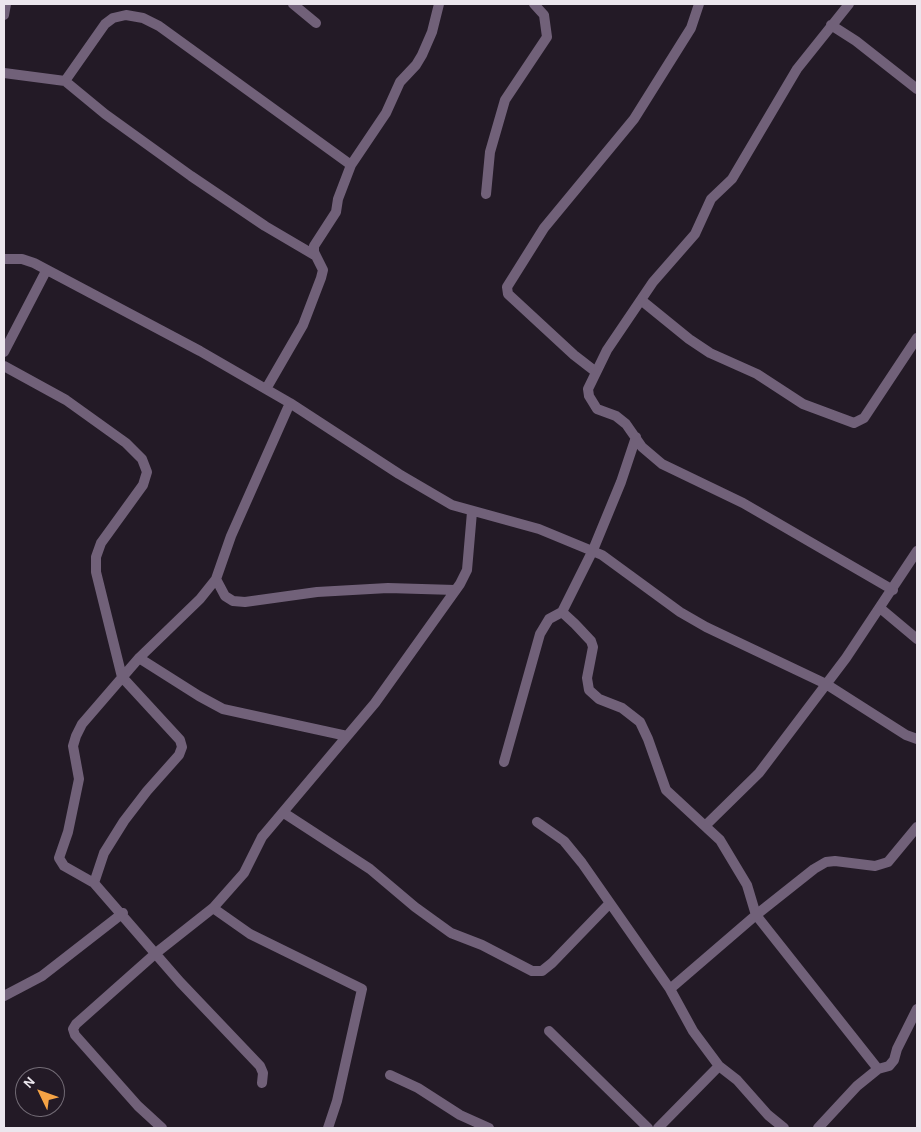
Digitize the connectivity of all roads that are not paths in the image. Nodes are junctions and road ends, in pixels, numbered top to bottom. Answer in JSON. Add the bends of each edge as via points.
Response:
{"nodes":[{"id":1,"x":6,"y":4,"type":"edge"},
{"id":2,"x":293,"y":4,"type":"edge"},
{"id":3,"x":439,"y":4,"type":"edge"},
{"id":4,"x":534,"y":4,"type":"edge"},
{"id":5,"x":699,"y":4,"type":"edge"},
{"id":6,"x":849,"y":4,"type":"edge"},
{"id":7,"x":4,"y":15,"type":"edge"},
{"id":8,"x":316,"y":23,"type":"dead end"},
{"id":9,"x":831,"y":25,"type":"junction"},
{"id":10,"x":4,"y":73,"type":"edge"},
{"id":11,"x":66,"y":81,"type":"junction"},
{"id":12,"x":917,"y":89,"type":"edge"},
{"id":13,"x":351,"y":164,"type":"junction"},
{"id":14,"x":486,"y":194,"type":"dead end"},
{"id":15,"x":316,"y":256,"type":"junction"},
{"id":16,"x":4,"y":259,"type":"edge"},
{"id":17,"x":46,"y":271,"type":"junction"},
{"id":18,"x":641,"y":300,"type":"junction"},
{"id":19,"x":917,"y":338,"type":"edge"},
{"id":20,"x":4,"y":352,"type":"edge"},
{"id":21,"x":4,"y":366,"type":"edge"},
{"id":22,"x":596,"y":372,"type":"junction"},
{"id":23,"x":266,"y":388,"type":"junction"},
{"id":24,"x":290,"y":403,"type":"junction"},
{"id":25,"x":636,"y":437,"type":"junction"},
{"id":26,"x":472,"y":512,"type":"junction"},
{"id":27,"x":593,"y":550,"type":"junction"},
{"id":28,"x":917,"y":551,"type":"edge"},
{"id":29,"x":216,"y":579,"type":"junction"},
{"id":30,"x":455,"y":590,"type":"junction"},
{"id":31,"x":893,"y":590,"type":"junction"},
{"id":32,"x":880,"y":608,"type":"junction"},
{"id":33,"x":562,"y":612,"type":"junction"},
{"id":34,"x":917,"y":639,"type":"edge"},
{"id":35,"x":139,"y":658,"type":"junction"},
{"id":36,"x":122,"y":677,"type":"junction"},
{"id":37,"x":826,"y":684,"type":"junction"},
{"id":38,"x":347,"y":736,"type":"junction"},
{"id":39,"x":917,"y":739,"type":"edge"},
{"id":40,"x":504,"y":762,"type":"dead end"},
{"id":41,"x":284,"y":813,"type":"junction"},
{"id":42,"x":537,"y":822,"type":"dead end"},
{"id":43,"x":706,"y":825,"type":"junction"},
{"id":44,"x":917,"y":826,"type":"edge"},
{"id":45,"x":94,"y":883,"type":"junction"},
{"id":46,"x":609,"y":904,"type":"junction"},
{"id":47,"x":213,"y":908,"type":"junction"},
{"id":48,"x":123,"y":913,"type":"junction"},
{"id":49,"x":756,"y":915,"type":"junction"},
{"id":50,"x":156,"y":953,"type":"junction"},
{"id":51,"x":670,"y":989,"type":"junction"},
{"id":52,"x":4,"y":996,"type":"edge"},
{"id":53,"x":917,"y":1009,"type":"edge"},
{"id":54,"x":549,"y":1031,"type":"dead end"},
{"id":55,"x":718,"y":1066,"type":"junction"},
{"id":56,"x":878,"y":1069,"type":"junction"},
{"id":57,"x":390,"y":1075,"type":"dead end"},
{"id":58,"x":262,"y":1083,"type":"dead end"},
{"id":59,"x":162,"y":1128,"type":"edge"},
{"id":60,"x":328,"y":1128,"type":"edge"},
{"id":61,"x":489,"y":1128,"type":"edge"},
{"id":62,"x":648,"y":1128,"type":"edge"},
{"id":63,"x":658,"y":1128,"type":"edge"},
{"id":64,"x":784,"y":1128,"type":"edge"},
{"id":65,"x":818,"y":1128,"type":"edge"}],
"edges":[{"from":1,"to":7,"type":"street"},
{"from":2,"to":8,"type":"street"},
{"from":3,"to":13,"type":"street","via":[[422,55],[400,82],[386,114]]},
{"from":4,"to":14,"type":"street","via":[[544,15],[547,36],[504,100],[490,152]]},
{"from":5,"to":22,"type":"street","via":[[691,28],[634,119],[544,228],[507,286],[508,294]]},
{"from":6,"to":9,"type":"street"},
{"from":9,"to":12,"type":"street"},
{"from":9,"to":18,"type":"street","via":[[797,69],[732,179],[706,205],[695,234],[669,261]]},
{"from":10,"to":11,"type":"street"},
{"from":11,"to":13,"type":"street","via":[[105,24],[126,15],[143,18],[159,26]]},
{"from":11,"to":15,"type":"street","via":[[105,114],[191,176]]},
{"from":13,"to":15,"type":"street","via":[[336,212],[314,246]]},
{"from":15,"to":23,"type":"street","via":[[323,270],[313,300]]},
{"from":16,"to":17,"type":"street","via":[[22,259]]},
{"from":17,"to":20,"type":"street"},
{"from":17,"to":23,"type":"street"},
{"from":18,"to":19,"type":"street","via":[[710,353],[757,374],[803,404],[854,423],[864,418]]},
{"from":18,"to":22,"type":"street"},
{"from":21,"to":36,"type":"street","via":[[66,400],[126,443],[142,459],[146,472],[143,485],[101,544],[96,557],[102,604]]},
{"from":22,"to":25,"type":"street","via":[[588,389],[590,401],[597,408],[616,416]]},
{"from":23,"to":24,"type":"street"},
{"from":24,"to":26,"type":"street","via":[[434,496]]},
{"from":24,"to":29,"type":"street","via":[[231,536]]},
{"from":25,"to":27,"type":"street","via":[[622,482]]},
{"from":25,"to":31,"type":"street","via":[[651,457],[662,464],[743,503]]},
{"from":26,"to":27,"type":"street","via":[[539,529]]},
{"from":26,"to":30,"type":"street","via":[[467,570]]},
{"from":27,"to":33,"type":"street"},
{"from":27,"to":37,"type":"street","via":[[680,612]]},
{"from":28,"to":31,"type":"street"},
{"from":29,"to":30,"type":"street","via":[[225,596],[245,602],[317,592],[388,588]]},
{"from":29,"to":35,"type":"street","via":[[200,599]]},
{"from":30,"to":38,"type":"street","via":[[375,703]]},
{"from":31,"to":32,"type":"street"},
{"from":32,"to":34,"type":"street"},
{"from":32,"to":37,"type":"street"},
{"from":33,"to":40,"type":"street","via":[[549,619],[540,634]]},
{"from":33,"to":43,"type":"street","via":[[576,624],[593,647],[587,678],[590,690],[640,722],[666,790]]},
{"from":35,"to":36,"type":"street"},
{"from":35,"to":38,"type":"street","via":[[223,708]]},
{"from":36,"to":45,"type":"street","via":[[82,724],[73,746],[78,779],[68,832],[58,858],[64,866]]},
{"from":36,"to":45,"type":"street","via":[[180,740],[182,747],[179,755],[124,821],[104,853]]},
{"from":37,"to":39,"type":"street"},
{"from":37,"to":43,"type":"street","via":[[758,773]]},
{"from":38,"to":41,"type":"street"},
{"from":41,"to":46,"type":"street","via":[[370,869],[451,932],[482,944],[532,971],[542,971],[552,963]]},
{"from":41,"to":47,"type":"street","via":[[262,837],[244,873]]},
{"from":42,"to":46,"type":"street","via":[[564,841]]},
{"from":43,"to":49,"type":"street","via":[[720,840],[747,885]]},
{"from":44,"to":49,"type":"street","via":[[888,862],[875,866],[826,862]]},
{"from":45,"to":48,"type":"street"},
{"from":46,"to":51,"type":"street"},
{"from":47,"to":50,"type":"street"},
{"from":47,"to":60,"type":"street","via":[[250,934],[362,989]]},
{"from":48,"to":50,"type":"street"},
{"from":48,"to":52,"type":"street","via":[[42,976]]},
{"from":49,"to":51,"type":"street"},
{"from":49,"to":56,"type":"street"},
{"from":50,"to":58,"type":"street","via":[[260,1066]]},
{"from":50,"to":59,"type":"street","via":[[73,1029],[138,1106]]},
{"from":51,"to":55,"type":"street","via":[[693,1031]]},
{"from":53,"to":56,"type":"street","via":[[894,1060],[889,1066]]},
{"from":54,"to":62,"type":"street"},
{"from":55,"to":63,"type":"street"},
{"from":55,"to":64,"type":"street","via":[[737,1080]]},
{"from":56,"to":65,"type":"street","via":[[857,1086]]},
{"from":57,"to":61,"type":"street"}]}
